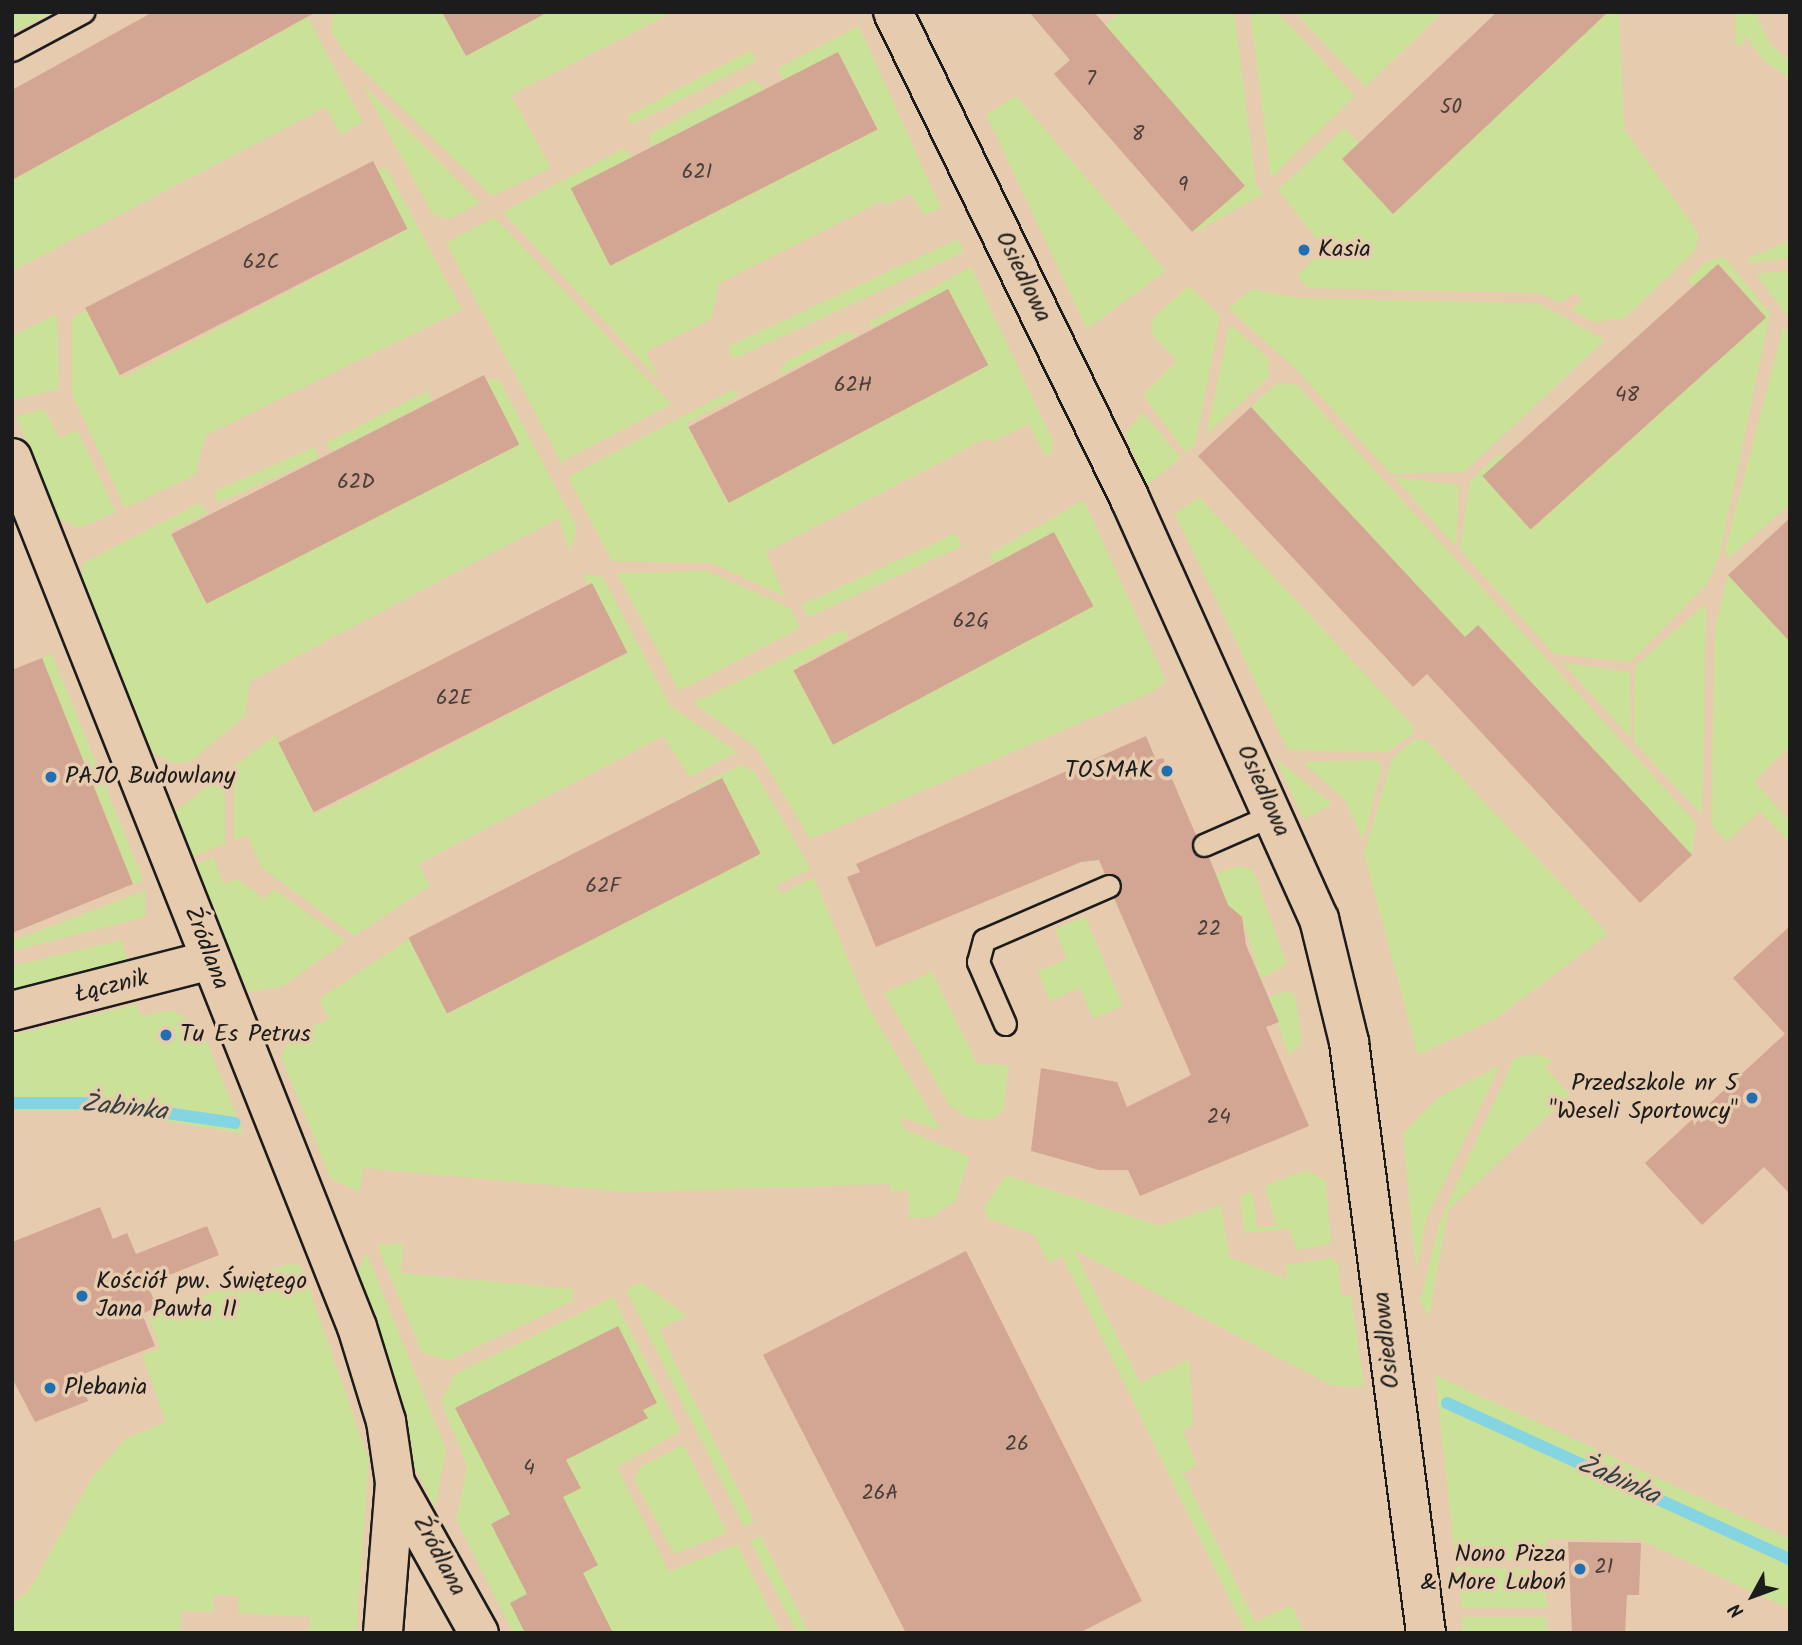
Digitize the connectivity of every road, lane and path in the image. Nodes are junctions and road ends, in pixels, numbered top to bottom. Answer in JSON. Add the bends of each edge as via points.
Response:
{"nodes":[{"id":1,"x":83,"y":12,"type":"edge"},
{"id":2,"x":893,"y":12,"type":"edge"},
{"id":3,"x":12,"y":50,"type":"edge"},
{"id":4,"x":12,"y":458,"type":"edge"},
{"id":5,"x":1278,"y":821,"type":"junction"},
{"id":6,"x":1204,"y":845,"type":"dead end"},
{"id":7,"x":1110,"y":886,"type":"dead end"},
{"id":8,"x":211,"y":960,"type":"junction"},
{"id":9,"x":12,"y":1011,"type":"edge"},
{"id":10,"x":1005,"y":1024,"type":"dead end"},
{"id":11,"x":395,"y":1483,"type":"junction"},
{"id":12,"x":383,"y":1633,"type":"edge"},
{"id":13,"x":479,"y":1633,"type":"edge"},
{"id":14,"x":1426,"y":1633,"type":"edge"}],
"edges":[{"from":1,"to":3,"type":"lane"},
{"from":2,"to":5,"type":"street","name":"Osiedlowa","via":[[1130,499]]},
{"from":4,"to":8,"type":"street","name":"Źródlana"},
{"from":5,"to":6,"type":"lane"},
{"from":5,"to":14,"type":"street","name":"Osiedlowa","via":[[1323,931],[1349,1042]]},
{"from":7,"to":10,"type":"lane","via":[[984,940],[978,962]]},
{"from":8,"to":9,"type":"street","name":"Łącznik"},
{"from":8,"to":11,"type":"street","name":"Źródlana","via":[[357,1327],[386,1420]]},
{"from":11,"to":12,"type":"street","name":"Źródlana"},
{"from":11,"to":13,"type":"street","name":"Źródlana"}]}
